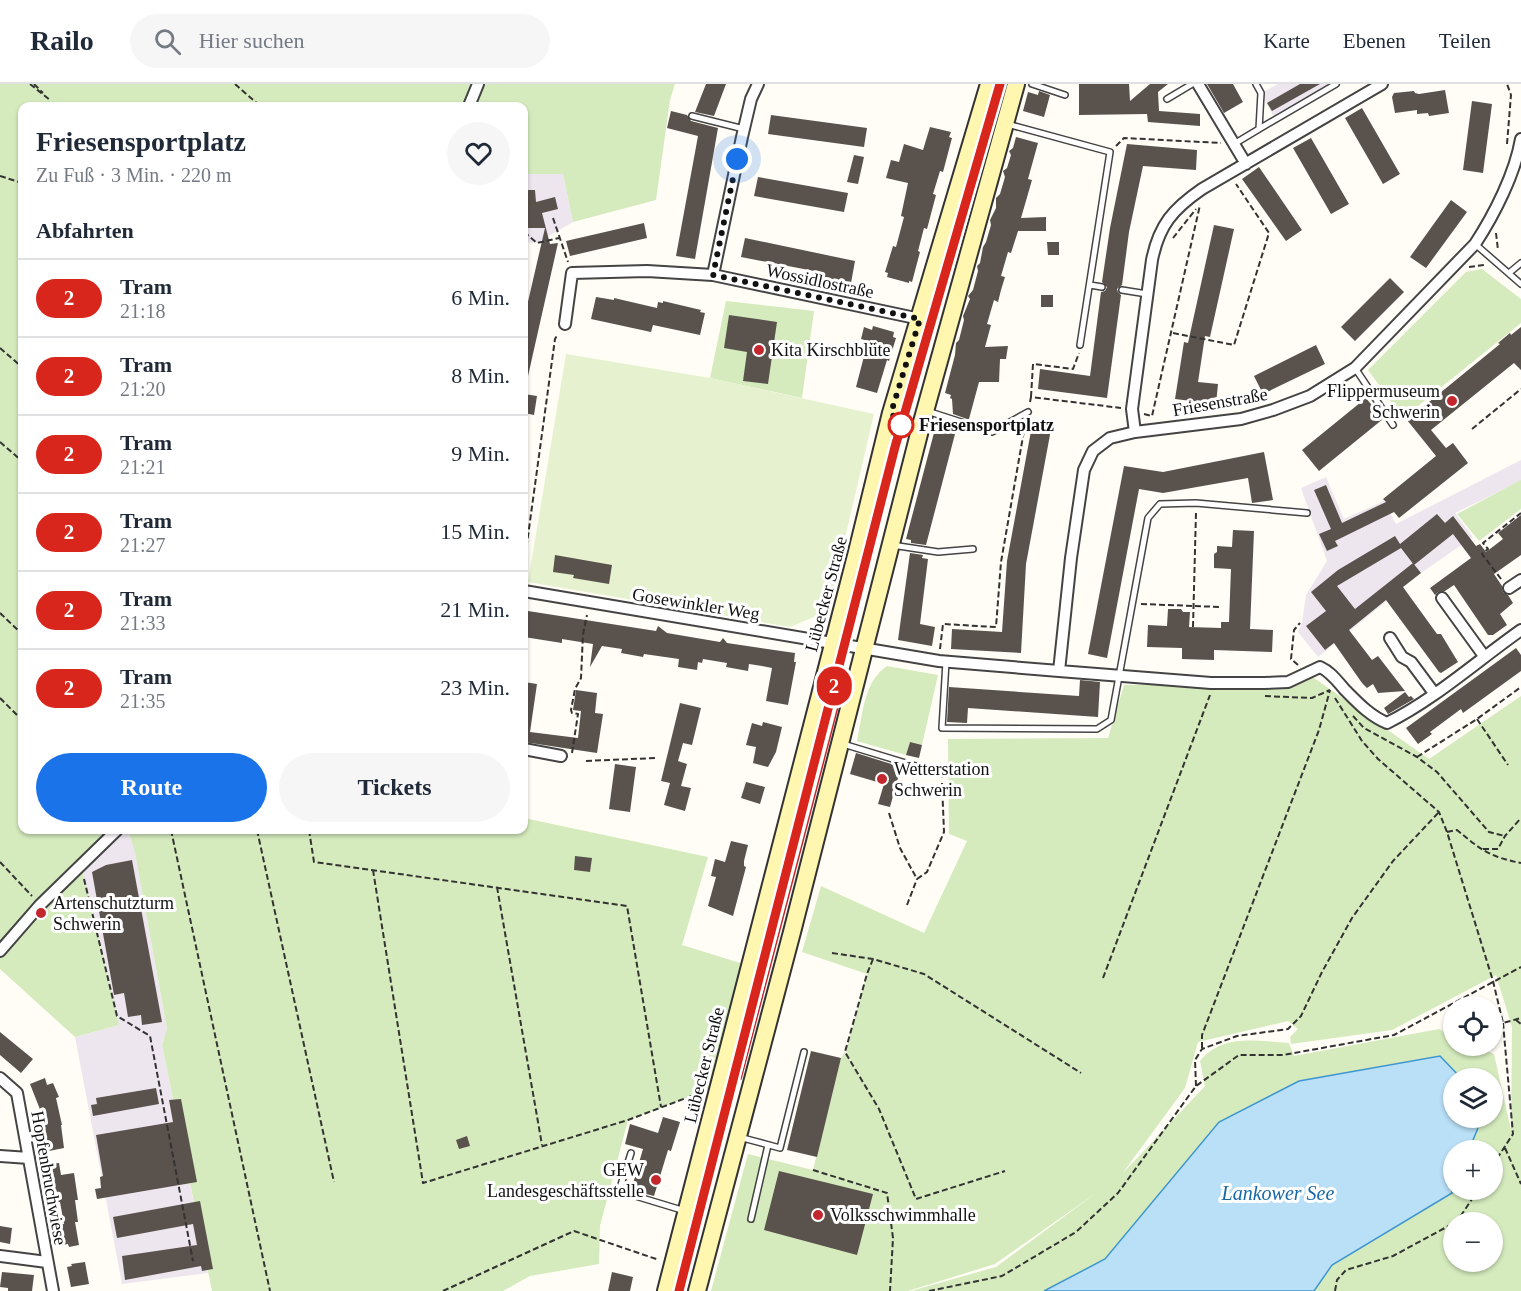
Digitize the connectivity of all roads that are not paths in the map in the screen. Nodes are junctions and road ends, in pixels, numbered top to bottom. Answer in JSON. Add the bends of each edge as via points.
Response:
{"nodes":[{"id":1,"x":478,"y":84,"type":"edge"},
{"id":2,"x":758,"y":84,"type":"edge"},
{"id":3,"x":989,"y":84,"type":"edge"},
{"id":4,"x":1016,"y":84,"type":"edge"},
{"id":5,"x":1032,"y":84,"type":"edge"},
{"id":6,"x":1192,"y":84,"type":"edge"},
{"id":7,"x":1198,"y":84,"type":"edge"},
{"id":8,"x":1256,"y":84,"type":"edge"},
{"id":9,"x":1336,"y":84,"type":"edge"},
{"id":10,"x":1382,"y":84,"type":"edge"},
{"id":11,"x":1065,"y":95,"type":"dead end"},
{"id":12,"x":1167,"y":99,"type":"dead end"},
{"id":13,"x":471,"y":102,"type":"edge"},
{"id":14,"x":692,"y":116,"type":"dead end"},
{"id":15,"x":1005,"y":123,"type":"junction"},
{"id":16,"x":744,"y":129,"type":"junction"},
{"id":17,"x":1259,"y":129,"type":"junction"},
{"id":18,"x":1521,"y":139,"type":"edge"},
{"id":19,"x":1234,"y":144,"type":"junction"},
{"id":20,"x":1246,"y":164,"type":"junction"},
{"id":21,"x":1475,"y":244,"type":"junction"},
{"id":22,"x":1521,"y":263,"type":"edge"},
{"id":23,"x":1512,"y":271,"type":"junction"},
{"id":24,"x":713,"y":275,"type":"junction"},
{"id":25,"x":1521,"y":284,"type":"edge"},
{"id":26,"x":1090,"y":285,"type":"junction"},
{"id":27,"x":1102,"y":287,"type":"dead end"},
{"id":28,"x":1122,"y":290,"type":"dead end"},
{"id":29,"x":1147,"y":294,"type":"junction"},
{"id":30,"x":920,"y":319,"type":"junction"},
{"id":31,"x":565,"y":324,"type":"road end"},
{"id":32,"x":1080,"y":345,"type":"road end"},
{"id":33,"x":1355,"y":369,"type":"junction"},
{"id":34,"x":925,"y":411,"type":"junction"},
{"id":35,"x":1028,"y":412,"type":"road end"},
{"id":36,"x":1393,"y":425,"type":"dead end"},
{"id":37,"x":1135,"y":432,"type":"junction"},
{"id":38,"x":1307,"y":513,"type":"dead end"},
{"id":39,"x":891,"y":545,"type":"junction"},
{"id":40,"x":974,"y":549,"type":"dead end"},
{"id":41,"x":1521,"y":580,"type":"edge"},
{"id":42,"x":1509,"y":588,"type":"road end"},
{"id":43,"x":528,"y":592,"type":"edge"},
{"id":44,"x":1442,"y":598,"type":"dead end"},
{"id":45,"x":1521,"y":630,"type":"edge"},
{"id":46,"x":1390,"y":638,"type":"dead end"},
{"id":47,"x":833,"y":642,"type":"junction"},
{"id":48,"x":864,"y":647,"type":"junction"},
{"id":49,"x":1484,"y":656,"type":"junction"},
{"id":50,"x":943,"y":658,"type":"junction"},
{"id":51,"x":1059,"y":670,"type":"junction"},
{"id":52,"x":1119,"y":676,"type":"junction"},
{"id":53,"x":1434,"y":693,"type":"junction"},
{"id":54,"x":839,"y":742,"type":"junction"},
{"id":55,"x":528,"y":750,"type":"edge"},
{"id":56,"x":566,"y":757,"type":"road end"},
{"id":57,"x":942,"y":774,"type":"road end"},
{"id":58,"x":113,"y":834,"type":"edge"},
{"id":59,"x":0,"y":951,"type":"edge"},
{"id":60,"x":804,"y":1052,"type":"dead end"},
{"id":61,"x":0,"y":1078,"type":"edge"},
{"id":62,"x":737,"y":1137,"type":"junction"},
{"id":63,"x":768,"y":1144,"type":"junction"},
{"id":64,"x":630,"y":1152,"type":"dead end"},
{"id":65,"x":0,"y":1156,"type":"edge"},
{"id":66,"x":29,"y":1158,"type":"junction"},
{"id":67,"x":687,"y":1211,"type":"junction"},
{"id":68,"x":751,"y":1219,"type":"dead end"},
{"id":69,"x":0,"y":1256,"type":"edge"},
{"id":70,"x":47,"y":1262,"type":"junction"},
{"id":71,"x":52,"y":1291,"type":"edge"},
{"id":72,"x":666,"y":1291,"type":"edge"},
{"id":73,"x":697,"y":1291,"type":"edge"}],
"edges":[{"from":1,"to":13,"type":"street"},
{"from":2,"to":16,"type":"street"},
{"from":3,"to":30,"type":"street","name":"Lübecker Straße"},
{"from":4,"to":15,"type":"street"},
{"from":5,"to":11,"type":"lane"},
{"from":6,"to":12,"type":"lane"},
{"from":7,"to":19,"type":"street"},
{"from":8,"to":17,"type":"lane","via":[[1261,93]]},
{"from":9,"to":17,"type":"lane"},
{"from":10,"to":20,"type":"street"},
{"from":14,"to":16,"type":"lane"},
{"from":15,"to":26,"type":"lane","via":[[1110,152]]},
{"from":15,"to":34,"type":"street"},
{"from":16,"to":24,"type":"street"},
{"from":17,"to":19,"type":"lane"},
{"from":18,"to":21,"type":"street","name":"Friesenstraße","via":[[1501,195]]},
{"from":19,"to":20,"type":"street"},
{"from":20,"to":29,"type":"street","via":[[1183,202],[1166,222],[1156,239]]},
{"from":21,"to":23,"type":"lane"},
{"from":21,"to":33,"type":"street","name":"Friesenstraße"},
{"from":22,"to":23,"type":"lane"},
{"from":23,"to":25,"type":"lane"},
{"from":24,"to":30,"type":"street","name":"Wossidlostraße"},
{"from":24,"to":31,"type":"street","name":"Wossidlostraße","via":[[647,271],[572,273]]},
{"from":26,"to":27,"type":"lane"},
{"from":26,"to":32,"type":"lane"},
{"from":28,"to":29,"type":"lane"},
{"from":29,"to":37,"type":"street","via":[[1132,409]]},
{"from":30,"to":47,"type":"street","name":"Lübecker Straße","via":[[891,413]]},
{"from":33,"to":36,"type":"lane"},
{"from":33,"to":37,"type":"street","name":"Friesenstraße","via":[[1310,396],[1273,410],[1241,419]]},
{"from":34,"to":35,"type":"lane","via":[[992,432]]},
{"from":34,"to":39,"type":"street"},
{"from":37,"to":51,"type":"street","name":"Friesenstraße","via":[[1110,438],[1093,451],[1084,470]]},
{"from":38,"to":52,"type":"lane","via":[[1196,503],[1160,504],[1148,518]]},
{"from":39,"to":40,"type":"lane","via":[[938,552]]},
{"from":39,"to":48,"type":"street"},
{"from":41,"to":42,"type":"street"},
{"from":43,"to":47,"type":"street","name":"Gosewinkler Weg"},
{"from":44,"to":49,"type":"street"},
{"from":45,"to":49,"type":"street"},
{"from":46,"to":53,"type":"street"},
{"from":47,"to":48,"type":"street","name":"Gosewinkler Weg"},
{"from":47,"to":67,"type":"street","name":"Lübecker Straße"},
{"from":48,"to":50,"type":"street"},
{"from":48,"to":54,"type":"street"},
{"from":49,"to":53,"type":"street"},
{"from":50,"to":51,"type":"street"},
{"from":50,"to":52,"type":"lane","via":[[942,728],[1097,729],[1111,720]]},
{"from":51,"to":52,"type":"street"},
{"from":52,"to":53,"type":"street","via":[[1211,683],[1288,682],[1320,667],[1329,671],[1360,706],[1387,723]]},
{"from":54,"to":57,"type":"lane"},
{"from":54,"to":62,"type":"street"},
{"from":55,"to":56,"type":"street"},
{"from":58,"to":59,"type":"street","via":[[40,905]]},
{"from":60,"to":63,"type":"lane","via":[[780,1148]]},
{"from":61,"to":66,"type":"street","name":"Hopfenbruchwiese","via":[[17,1093]]},
{"from":62,"to":63,"type":"lane"},
{"from":62,"to":73,"type":"street"},
{"from":63,"to":68,"type":"lane"},
{"from":64,"to":67,"type":"lane","via":[[619,1191]]},
{"from":65,"to":66,"type":"street"},
{"from":66,"to":70,"type":"street","name":"Hopfenbruchwiese"},
{"from":67,"to":72,"type":"street","name":"Lübecker Straße"},
{"from":69,"to":70,"type":"street"},
{"from":70,"to":71,"type":"street","name":"Hopfenbruchwiese"}]}
